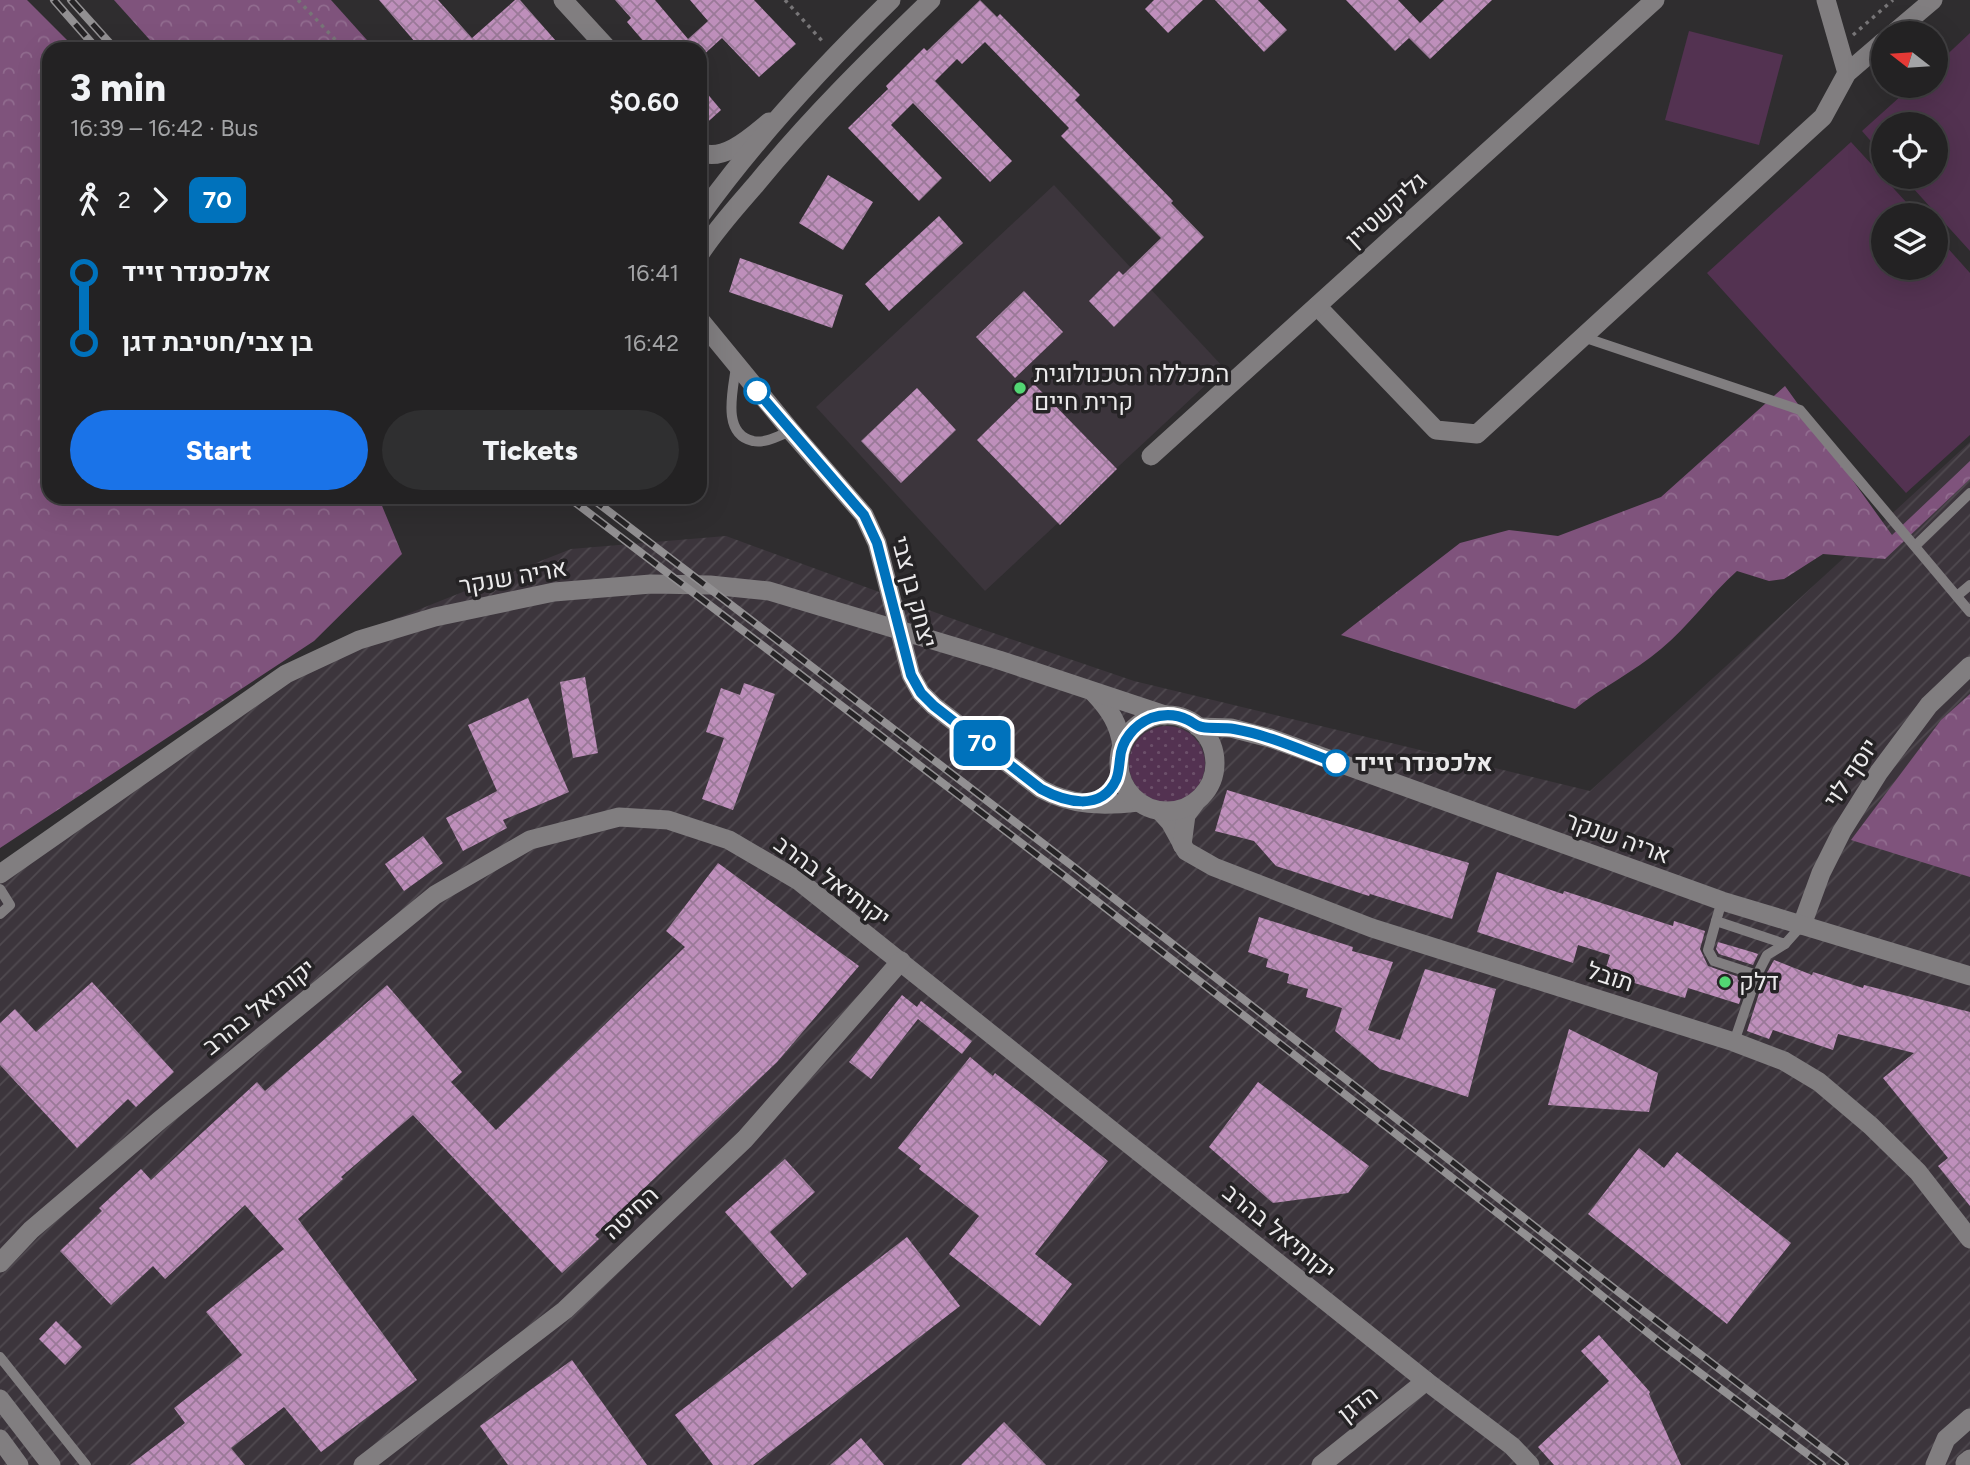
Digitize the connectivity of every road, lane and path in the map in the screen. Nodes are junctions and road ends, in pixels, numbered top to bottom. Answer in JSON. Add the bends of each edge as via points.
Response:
{"nodes":[{"id":1,"x":298,"y":0,"type":"edge"},
{"id":2,"x":563,"y":0,"type":"edge"},
{"id":3,"x":785,"y":0,"type":"edge"},
{"id":4,"x":891,"y":0,"type":"edge"},
{"id":5,"x":931,"y":0,"type":"edge"},
{"id":6,"x":1655,"y":0,"type":"edge"},
{"id":7,"x":1826,"y":0,"type":"edge"},
{"id":8,"x":1894,"y":0,"type":"edge"},
{"id":9,"x":1933,"y":0,"type":"edge"},
{"id":10,"x":1908,"y":21,"type":"edge"},
{"id":11,"x":337,"y":42,"type":"edge"},
{"id":12,"x":602,"y":42,"type":"edge"},
{"id":13,"x":1840,"y":47,"type":"junction"},
{"id":14,"x":1871,"y":52,"type":"edge"},
{"id":15,"x":835,"y":55,"type":"junction"},
{"id":16,"x":1847,"y":73,"type":"junction"},
{"id":17,"x":786,"y":108,"type":"junction"},
{"id":18,"x":707,"y":155,"type":"edge"},
{"id":19,"x":707,"y":207,"type":"edge"},
{"id":20,"x":707,"y":244,"type":"edge"},
{"id":21,"x":1317,"y":306,"type":"junction"},
{"id":22,"x":707,"y":330,"type":"edge"},
{"id":23,"x":1583,"y":337,"type":"junction"},
{"id":24,"x":736,"y":366,"type":"junction"},
{"id":25,"x":791,"y":431,"type":"junction"},
{"id":26,"x":1151,"y":456,"type":"dead end"},
{"id":27,"x":1970,"y":493,"type":"edge"},
{"id":28,"x":1915,"y":546,"type":"junction"},
{"id":29,"x":1970,"y":585,"type":"edge"},
{"id":30,"x":1957,"y":596,"type":"junction"},
{"id":31,"x":1970,"y":612,"type":"edge"},
{"id":32,"x":1970,"y":666,"type":"edge"},
{"id":33,"x":1094,"y":692,"type":"junction"},
{"id":34,"x":1165,"y":715,"type":"junction"},
{"id":35,"x":1198,"y":727,"type":"junction"},
{"id":36,"x":1253,"y":733,"type":"junction"},
{"id":37,"x":1122,"y":746,"type":"junction"},
{"id":38,"x":1215,"y":756,"type":"junction"},
{"id":39,"x":1119,"y":769,"type":"junction"},
{"id":40,"x":1138,"y":802,"type":"junction"},
{"id":41,"x":1081,"y":803,"type":"junction"},
{"id":42,"x":1195,"y":803,"type":"junction"},
{"id":43,"x":1160,"y":811,"type":"junction"},
{"id":44,"x":1182,"y":846,"type":"junction"},
{"id":45,"x":0,"y":874,"type":"edge"},
{"id":46,"x":0,"y":889,"type":"edge"},
{"id":47,"x":1722,"y":901,"type":"junction"},
{"id":48,"x":0,"y":914,"type":"edge"},
{"id":49,"x":1716,"y":921,"type":"junction"},
{"id":50,"x":1802,"y":925,"type":"junction"},
{"id":51,"x":1785,"y":944,"type":"junction"},
{"id":52,"x":901,"y":961,"type":"junction"},
{"id":53,"x":1757,"y":975,"type":"junction"},
{"id":54,"x":1970,"y":976,"type":"edge"},
{"id":55,"x":1734,"y":1042,"type":"junction"},
{"id":56,"x":1970,"y":1239,"type":"edge"},
{"id":57,"x":0,"y":1263,"type":"edge"},
{"id":58,"x":0,"y":1357,"type":"edge"},
{"id":59,"x":1426,"y":1381,"type":"junction"},
{"id":60,"x":0,"y":1399,"type":"edge"},
{"id":61,"x":1970,"y":1418,"type":"edge"},
{"id":62,"x":0,"y":1439,"type":"edge"},
{"id":63,"x":19,"y":1465,"type":"edge"},
{"id":64,"x":51,"y":1465,"type":"edge"},
{"id":65,"x":86,"y":1465,"type":"edge"},
{"id":66,"x":363,"y":1465,"type":"edge"},
{"id":67,"x":1321,"y":1465,"type":"edge"},
{"id":68,"x":1530,"y":1465,"type":"edge"},
{"id":69,"x":1935,"y":1465,"type":"edge"}],
"edges":[{"from":1,"to":11,"type":"path"},
{"from":2,"to":12,"type":"street"},
{"from":3,"to":15,"type":"path"},
{"from":4,"to":15,"type":"street"},
{"from":5,"to":20,"type":"street","via":[[802,128]]},
{"from":6,"to":21,"type":"street","name":"גליקשטיין"},
{"from":7,"to":13,"type":"street"},
{"from":8,"to":13,"type":"path"},
{"from":9,"to":10,"type":"street"},
{"from":13,"to":16,"type":"street"},
{"from":14,"to":16,"type":"street"},
{"from":15,"to":17,"type":"street"},
{"from":16,"to":23,"type":"street","via":[[1823,117]]},
{"from":17,"to":18,"type":"street","via":[[743,142]]},
{"from":17,"to":19,"type":"street"},
{"from":21,"to":23,"type":"street","via":[[1436,430],[1477,434]]},
{"from":21,"to":26,"type":"street","name":"גליקשטיין"},
{"from":22,"to":24,"type":"street","name":"יצחק בן צבי"},
{"from":23,"to":28,"type":"lane","via":[[1800,410]]},
{"from":24,"to":25,"type":"street","name":"יצחק בן צבי"},
{"from":24,"to":25,"type":"lane","via":[[731,417],[740,433],[752,441]]},
{"from":25,"to":41,"type":"street","name":"יצחק בן צבי","via":[[860,509],[870,527],[911,675],[921,693],[1041,789]]},
{"from":27,"to":28,"type":"lane"},
{"from":28,"to":30,"type":"lane"},
{"from":29,"to":30,"type":"lane"},
{"from":30,"to":31,"type":"lane"},
{"from":32,"to":50,"type":"street","name":"יוסף לוי","via":[[1929,705],[1879,772],[1842,831]]},
{"from":33,"to":34,"type":"street","name":"אריה שנקר"},
{"from":33,"to":37,"type":"street","via":[[1110,710]]},
{"from":33,"to":45,"type":"street","name":"אריה שנקר","via":[[769,591],[651,584],[554,593],[385,632],[286,674]]},
{"from":34,"to":35,"type":"street"},
{"from":34,"to":37,"type":"street","via":[[1139,724]]},
{"from":35,"to":36,"type":"street","name":"אריה שנקר"},
{"from":35,"to":38,"type":"street"},
{"from":36,"to":38,"type":"street","via":[[1227,742]]},
{"from":36,"to":47,"type":"street","name":"אריה שנקר"},
{"from":37,"to":39,"type":"street"},
{"from":38,"to":42,"type":"street","via":[[1212,782]]},
{"from":39,"to":40,"type":"street"},
{"from":39,"to":41,"type":"street","via":[[1108,791]]},
{"from":40,"to":41,"type":"street","name":"יצחק בן צבי"},
{"from":40,"to":43,"type":"street"},
{"from":42,"to":43,"type":"street"},
{"from":42,"to":44,"type":"street","via":[[1186,816]]},
{"from":43,"to":44,"type":"street","name":"תובל"},
{"from":44,"to":55,"type":"street","name":"תובל","via":[[1204,863],[1372,928]]},
{"from":46,"to":48,"type":"lane","via":[[10,905]]},
{"from":47,"to":49,"type":"lane"},
{"from":47,"to":50,"type":"street","name":"אריה שנקר"},
{"from":49,"to":51,"type":"lane"},
{"from":49,"to":53,"type":"lane","via":[[1708,950],[1714,961]]},
{"from":50,"to":51,"type":"lane"},
{"from":50,"to":54,"type":"street","name":"אריה שנקר"},
{"from":51,"to":53,"type":"lane","via":[[1767,955]]},
{"from":52,"to":57,"type":"street","name":"יקותיאל בהרב","via":[[799,881],[729,840],[668,820],[619,817],[530,840],[435,895],[150,1129]]},
{"from":52,"to":59,"type":"street","name":"יקותיאל בהרב"},
{"from":52,"to":66,"type":"street","name":"החיטה","via":[[745,1139],[565,1310]]},
{"from":53,"to":55,"type":"lane"},
{"from":55,"to":56,"type":"street","name":"תובל","via":[[1784,1061],[1871,1126],[1918,1172]]},
{"from":58,"to":65,"type":"lane"},
{"from":59,"to":67,"type":"street","name":"הדגן"},
{"from":59,"to":68,"type":"street","name":"יקותיאל בהרב"},
{"from":60,"to":64,"type":"street"},
{"from":61,"to":69,"type":"street","via":[[1946,1439]]},
{"from":62,"to":63,"type":"street"}]}
